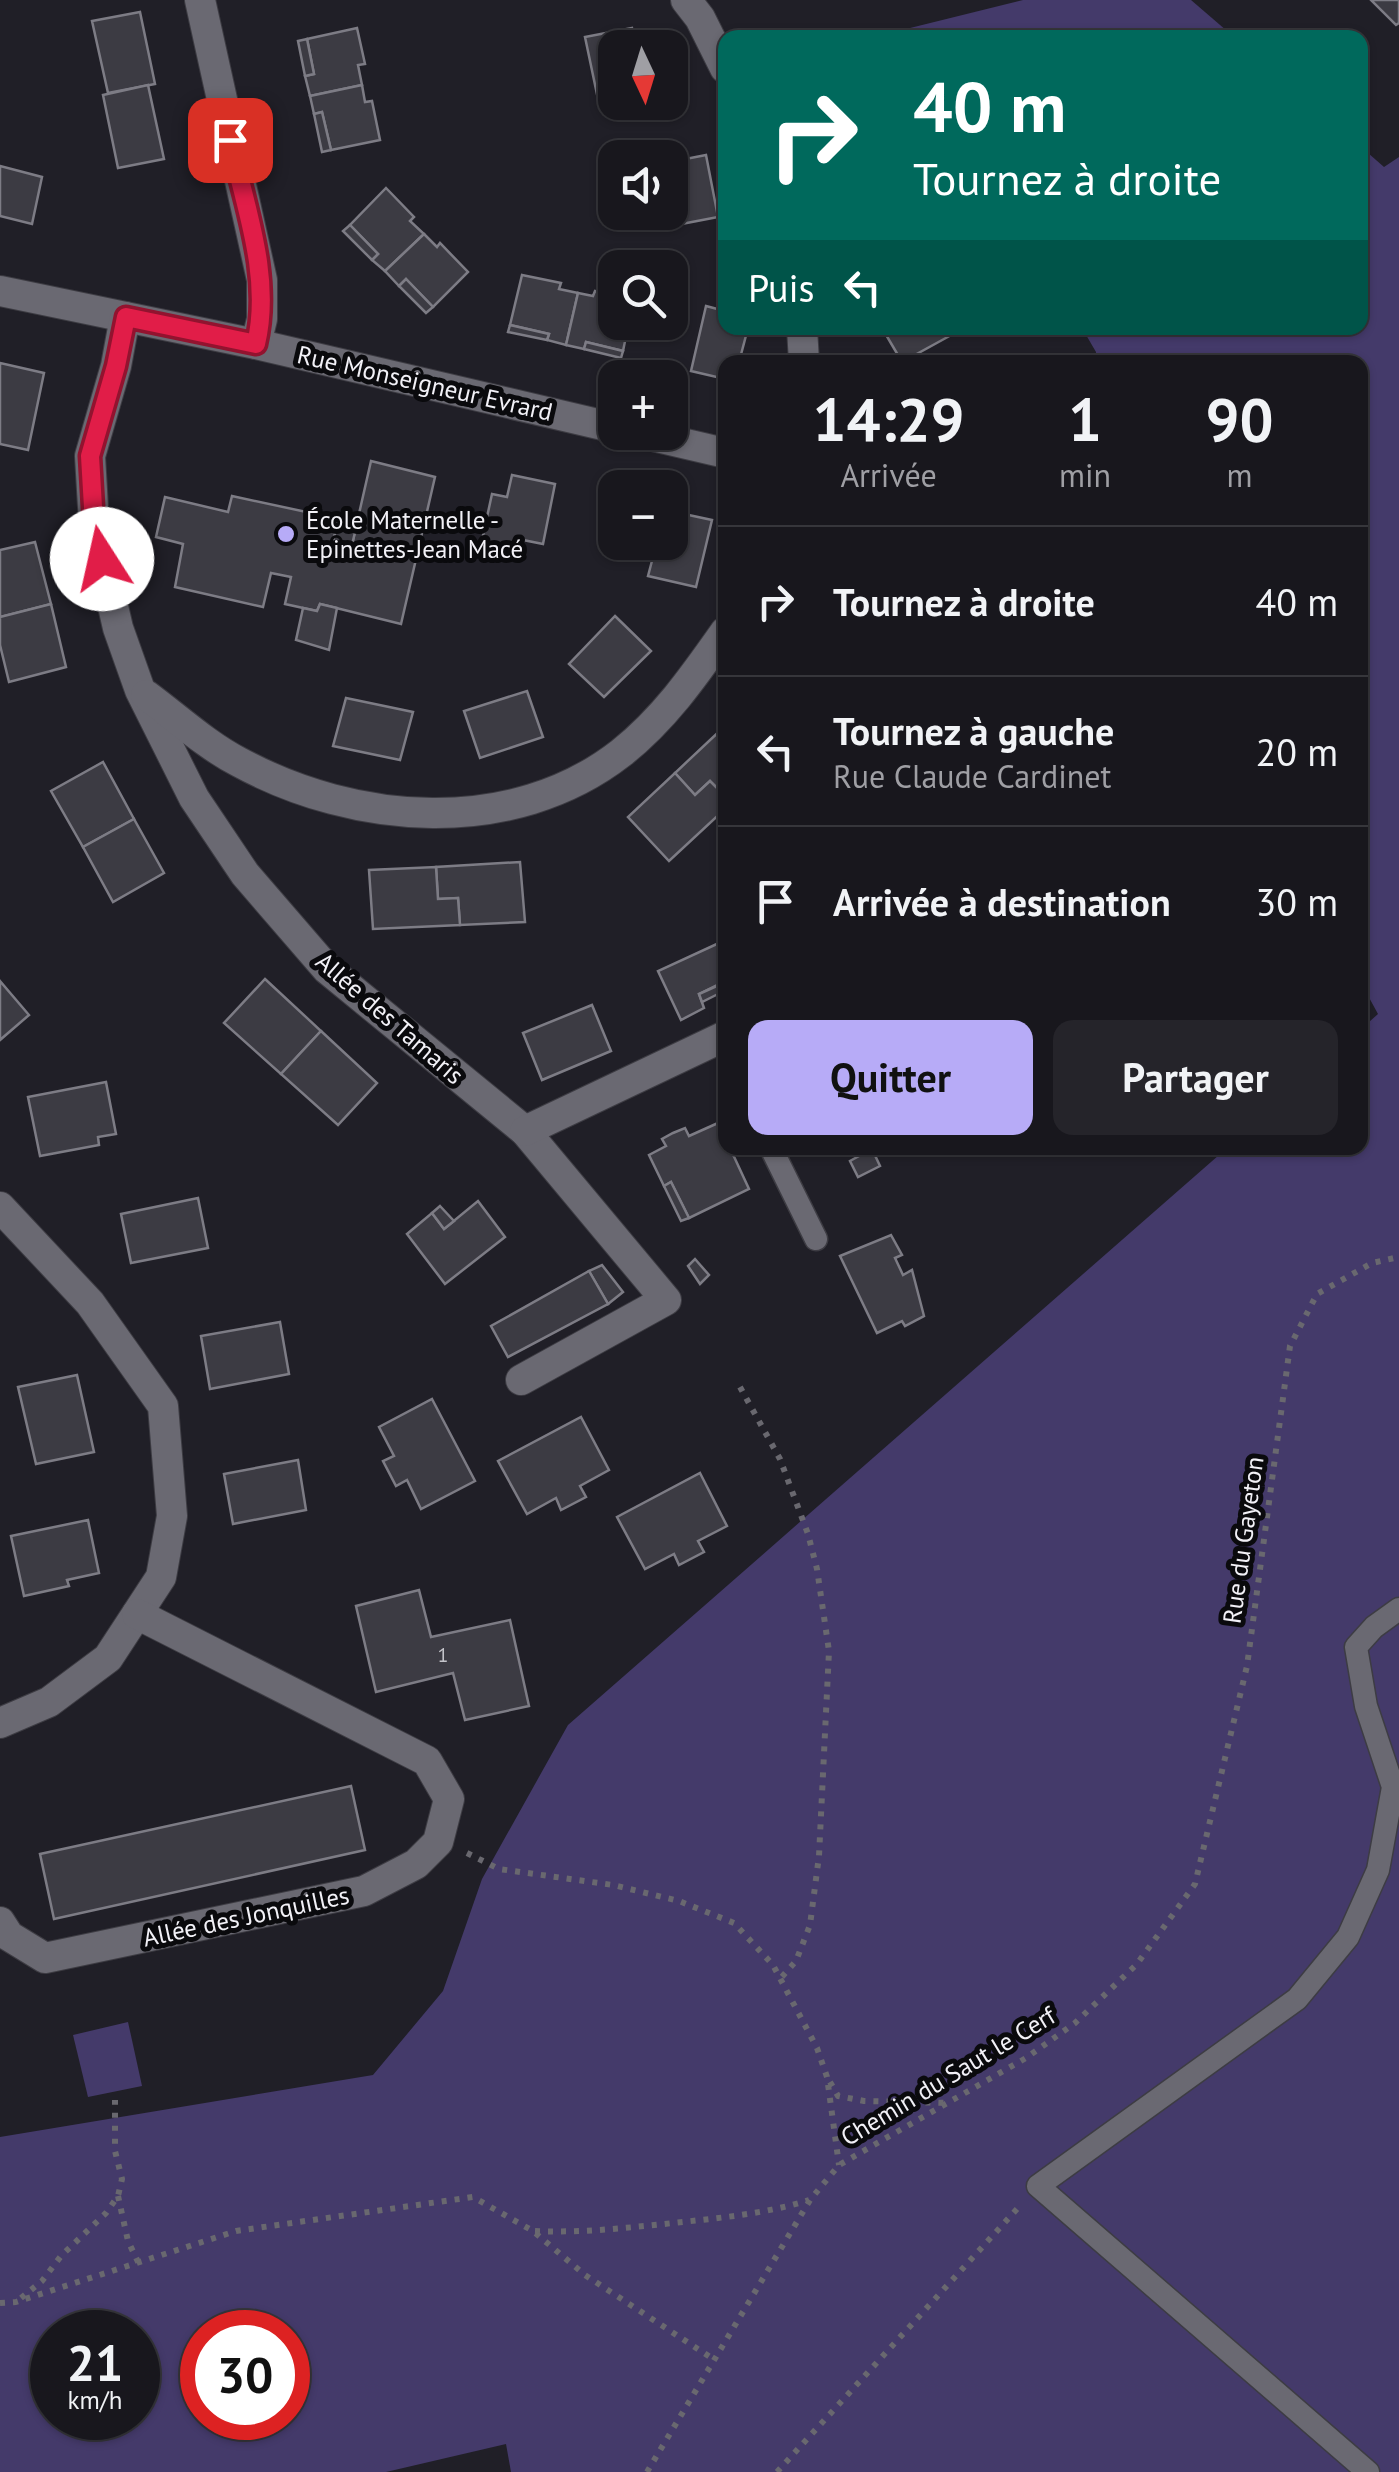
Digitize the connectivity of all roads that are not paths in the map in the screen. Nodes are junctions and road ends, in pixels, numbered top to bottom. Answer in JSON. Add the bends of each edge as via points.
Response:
{"nodes":[{"id":1,"x":200,"y":0,"type":"edge"},
{"id":2,"x":686,"y":0,"type":"edge"},
{"id":3,"x":718,"y":54,"type":"edge"},
{"id":4,"x":0,"y":291,"type":"edge"},
{"id":5,"x":126,"y":317,"type":"junction"},
{"id":6,"x":256,"y":344,"type":"junction"},
{"id":7,"x":598,"y":424,"type":"edge"},
{"id":8,"x":688,"y":445,"type":"edge"},
{"id":9,"x":718,"y":452,"type":"edge"},
{"id":10,"x":718,"y":641,"type":"edge"},
{"id":11,"x":140,"y":690,"type":"junction"},
{"id":12,"x":718,"y":1046,"type":"edge"},
{"id":13,"x":525,"y":1132,"type":"junction"},
{"id":14,"x":774,"y":1155,"type":"edge"},
{"id":15,"x":0,"y":1207,"type":"edge"},
{"id":16,"x":816,"y":1239,"type":"dead end"},
{"id":17,"x":522,"y":1380,"type":"dead end"},
{"id":18,"x":1399,"y":1609,"type":"edge"},
{"id":19,"x":137,"y":1614,"type":"junction"},
{"id":20,"x":0,"y":1723,"type":"edge"},
{"id":21,"x":0,"y":1922,"type":"edge"},
{"id":22,"x":1368,"y":2472,"type":"edge"}],
"edges":[{"from":1,"to":6,"type":"street","via":[[262,280]]},
{"from":2,"to":3,"type":"street"},
{"from":4,"to":5,"type":"street","name":"Rue Monseigneur Evrard"},
{"from":5,"to":6,"type":"street","name":"Rue Monseigneur Evrard"},
{"from":5,"to":11,"type":"street","name":"Allée des Tamaris","via":[[90,456],[94,524]]},
{"from":6,"to":7,"type":"street","name":"Rue Monseigneur Evrard"},
{"from":8,"to":9,"type":"street"},
{"from":10,"to":11,"type":"street","via":[[659,720],[619,754],[560,791],[482,810],[395,814],[311,795],[236,761]]},
{"from":11,"to":13,"type":"street","name":"Allée des Tamaris","via":[[224,844],[327,969]]},
{"from":12,"to":13,"type":"street"},
{"from":13,"to":17,"type":"street","name":"Allée des Tamaris","via":[[666,1300]]},
{"from":14,"to":16,"type":"lane"},
{"from":15,"to":19,"type":"street","via":[[90,1303],[163,1406],[172,1516],[160,1576]]},
{"from":18,"to":22,"type":"lane","via":[[1356,1647],[1366,1706],[1392,1787],[1378,1870],[1348,1937],[1298,1999],[1038,2186]]},
{"from":19,"to":20,"type":"street","via":[[108,1658],[49,1702]]},
{"from":19,"to":21,"type":"street","name":"Allée des Jonquilles","via":[[427,1761],[448,1798],[438,1842],[416,1864],[364,1891],[45,1958],[9,1936]]}]}
